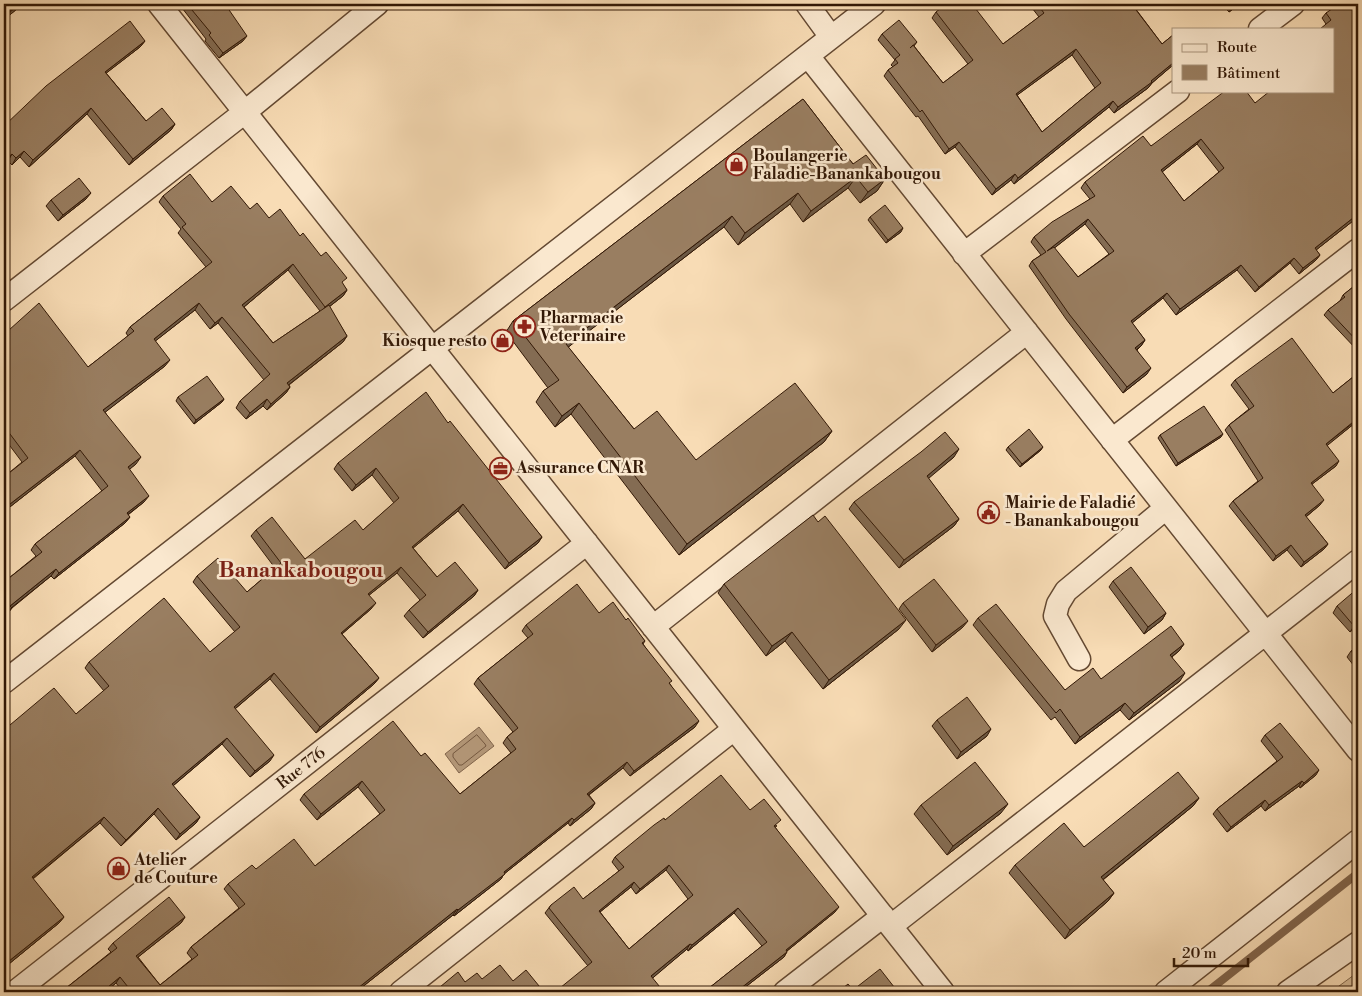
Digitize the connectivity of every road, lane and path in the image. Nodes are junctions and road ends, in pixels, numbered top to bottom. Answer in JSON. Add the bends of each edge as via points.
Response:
{"nodes":[{"id":1,"x":159,"y":4,"type":"edge"},
{"id":2,"x":378,"y":4,"type":"edge"},
{"id":3,"x":807,"y":4,"type":"edge"},
{"id":4,"x":874,"y":4,"type":"edge"},
{"id":5,"x":1293,"y":4,"type":"edge"},
{"id":6,"x":1261,"y":28,"type":"edge"},
{"id":7,"x":831,"y":37,"type":"junction"},
{"id":8,"x":808,"y":56,"type":"junction"},
{"id":9,"x":1177,"y":92,"type":"edge"},
{"id":10,"x":245,"y":112,"type":"junction"},
{"id":11,"x":1358,"y":250,"type":"edge"},
{"id":12,"x":964,"y":254,"type":"junction"},
{"id":13,"x":4,"y":300,"type":"edge"},
{"id":14,"x":1027,"y":332,"type":"junction"},
{"id":15,"x":433,"y":349,"type":"junction"},
{"id":16,"x":1112,"y":440,"type":"junction"},
{"id":17,"x":1166,"y":508,"type":"junction"},
{"id":18,"x":587,"y":543,"type":"junction"},
{"id":19,"x":1358,"y":561,"type":"edge"},
{"id":20,"x":653,"y":627,"type":"junction"},
{"id":21,"x":1266,"y":633,"type":"junction"},
{"id":22,"x":1079,"y":659,"type":"dead end"},
{"id":23,"x":4,"y":682,"type":"edge"},
{"id":24,"x":734,"y":729,"type":"junction"},
{"id":25,"x":1358,"y":750,"type":"edge"},
{"id":26,"x":1358,"y":841,"type":"edge"},
{"id":27,"x":887,"y":921,"type":"junction"},
{"id":28,"x":1358,"y":943,"type":"edge"},
{"id":29,"x":15,"y":992,"type":"edge"},
{"id":30,"x":401,"y":992,"type":"edge"},
{"id":31,"x":786,"y":992,"type":"edge"},
{"id":32,"x":943,"y":992,"type":"edge"},
{"id":33,"x":1166,"y":992,"type":"edge"},
{"id":34,"x":1288,"y":992,"type":"edge"}],
"edges":[{"from":1,"to":10,"type":"street"},
{"from":2,"to":10,"type":"street"},
{"from":3,"to":7,"type":"street"},
{"from":4,"to":7,"type":"street"},
{"from":5,"to":6,"type":"street"},
{"from":7,"to":8,"type":"street"},
{"from":8,"to":12,"type":"street"},
{"from":8,"to":15,"type":"street"},
{"from":9,"to":12,"type":"street"},
{"from":10,"to":13,"type":"street"},
{"from":10,"to":15,"type":"street"},
{"from":11,"to":16,"type":"street"},
{"from":12,"to":14,"type":"street"},
{"from":14,"to":16,"type":"street"},
{"from":14,"to":20,"type":"street"},
{"from":15,"to":18,"type":"street"},
{"from":15,"to":23,"type":"street"},
{"from":16,"to":17,"type":"street"},
{"from":17,"to":21,"type":"street"},
{"from":17,"to":22,"type":"street","via":[[1066,591],[1058,604],[1055,616]]},
{"from":18,"to":20,"type":"street"},
{"from":18,"to":29,"type":"street","name":"Rue 776"},
{"from":19,"to":21,"type":"street"},
{"from":20,"to":24,"type":"street"},
{"from":21,"to":25,"type":"street"},
{"from":21,"to":27,"type":"street"},
{"from":24,"to":27,"type":"street"},
{"from":24,"to":30,"type":"street"},
{"from":26,"to":33,"type":"street"},
{"from":27,"to":31,"type":"street"},
{"from":27,"to":32,"type":"street"},
{"from":28,"to":34,"type":"street"}]}
